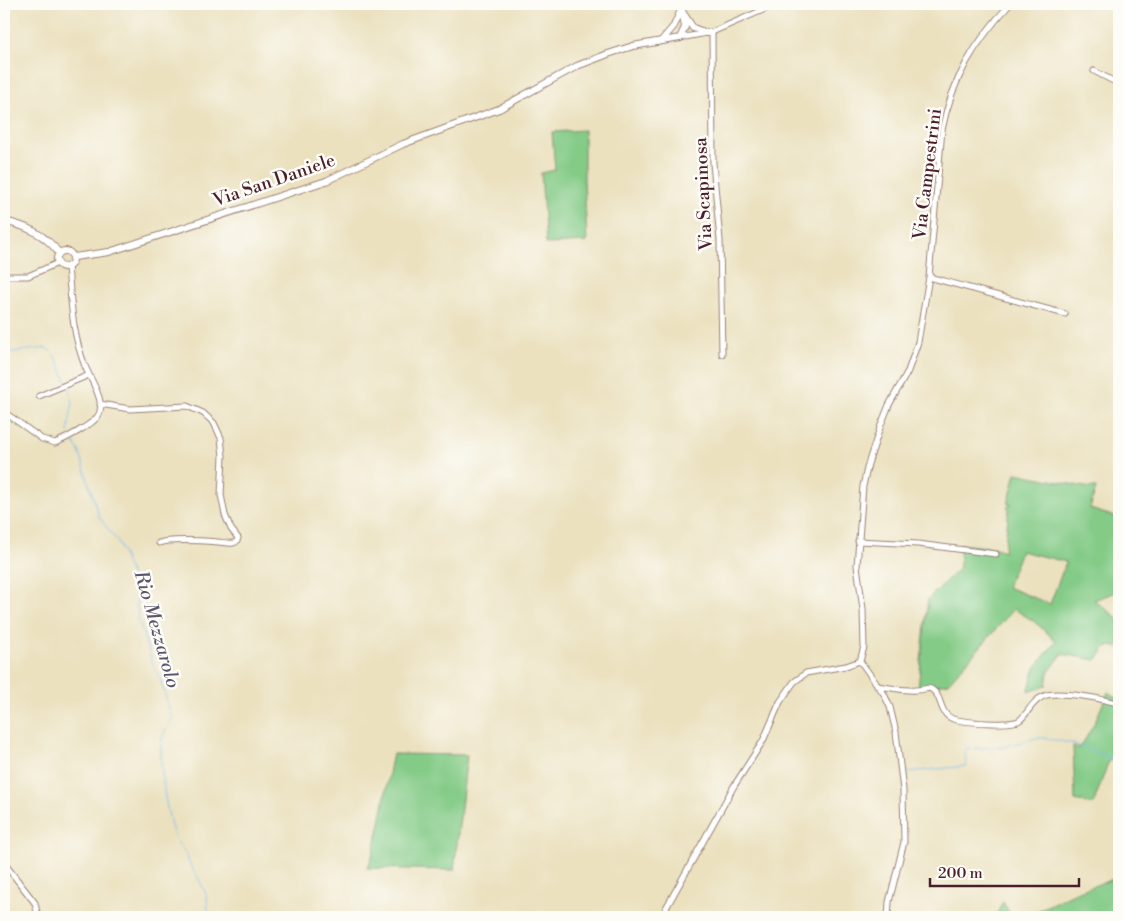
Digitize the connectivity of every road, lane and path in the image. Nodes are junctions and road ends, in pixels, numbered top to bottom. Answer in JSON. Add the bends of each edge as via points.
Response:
{"nodes":[{"id":1,"x":776,"y":4,"type":"edge"},
{"id":2,"x":1010,"y":4,"type":"edge"},
{"id":3,"x":681,"y":7,"type":"edge"},
{"id":4,"x":674,"y":26,"type":"junction"},
{"id":5,"x":709,"y":32,"type":"junction"},
{"id":6,"x":680,"y":38,"type":"junction"},
{"id":7,"x":662,"y":40,"type":"junction"},
{"id":8,"x":1094,"y":71,"type":"dead end"},
{"id":9,"x":1119,"y":84,"type":"edge"},
{"id":10,"x":4,"y":221,"type":"edge"},
{"id":11,"x":60,"y":252,"type":"junction"},
{"id":12,"x":74,"y":257,"type":"junction"},
{"id":13,"x":58,"y":263,"type":"junction"},
{"id":14,"x":68,"y":267,"type":"junction"},
{"id":15,"x":4,"y":276,"type":"edge"},
{"id":16,"x":929,"y":277,"type":"junction"},
{"id":17,"x":1065,"y":314,"type":"dead end"},
{"id":18,"x":722,"y":354,"type":"dead end"},
{"id":19,"x":89,"y":375,"type":"junction"},
{"id":20,"x":39,"y":396,"type":"dead end"},
{"id":21,"x":100,"y":404,"type":"junction"},
{"id":22,"x":4,"y":412,"type":"edge"},
{"id":23,"x":858,"y":540,"type":"junction"},
{"id":24,"x":159,"y":544,"type":"dead end"},
{"id":25,"x":996,"y":554,"type":"dead end"},
{"id":26,"x":860,"y":661,"type":"junction"},
{"id":27,"x":877,"y":686,"type":"junction"},
{"id":28,"x":1119,"y":704,"type":"edge"},
{"id":29,"x":4,"y":863,"type":"edge"},
{"id":30,"x":38,"y":917,"type":"edge"},
{"id":31,"x":661,"y":917,"type":"edge"},
{"id":32,"x":888,"y":917,"type":"edge"}],
"edges":[{"from":1,"to":5,"type":"street"},
{"from":2,"to":16,"type":"street","name":"Via Campestrini","via":[[971,52],[945,113]]},
{"from":3,"to":4,"type":"street"},
{"from":3,"to":5,"type":"street","via":[[693,28]]},
{"from":3,"to":6,"type":"street","via":[[685,27]]},
{"from":4,"to":6,"type":"street"},
{"from":4,"to":7,"type":"street"},
{"from":5,"to":6,"type":"street"},
{"from":5,"to":18,"type":"street","name":"Via Scapinosa","via":[[713,163],[720,240]]},
{"from":6,"to":7,"type":"street","name":"Via San Daniele"},
{"from":7,"to":12,"type":"street","name":"Via San Daniele","via":[[622,49],[577,66],[499,109],[402,144],[326,181],[109,252]]},
{"from":8,"to":9,"type":"street"},
{"from":10,"to":11,"type":"street","via":[[34,230]]},
{"from":11,"to":12,"type":"street","via":[[69,251]]},
{"from":11,"to":13,"type":"street"},
{"from":12,"to":14,"type":"street"},
{"from":13,"to":14,"type":"street"},
{"from":13,"to":15,"type":"street","via":[[28,276]]},
{"from":14,"to":19,"type":"street","via":[[79,351]]},
{"from":16,"to":17,"type":"street"},
{"from":16,"to":23,"type":"street","name":"Via Campestrini","via":[[912,361],[889,406],[868,464]]},
{"from":19,"to":20,"type":"street"},
{"from":19,"to":21,"type":"street"},
{"from":21,"to":22,"type":"street","via":[[98,417],[55,443],[42,439]]},
{"from":21,"to":24,"type":"street","via":[[130,409],[187,406],[203,413],[214,423],[221,438],[221,496],[237,542]]},
{"from":23,"to":25,"type":"street"},
{"from":23,"to":26,"type":"street","name":"Via Campestrini","via":[[857,566],[865,638]]},
{"from":26,"to":27,"type":"street"},
{"from":26,"to":31,"type":"street","via":[[806,673],[794,682]]},
{"from":27,"to":28,"type":"street","via":[[904,690],[929,688],[938,695],[943,712],[952,719],[1008,724],[1018,722],[1034,702],[1047,695],[1104,699]]},
{"from":27,"to":32,"type":"street","via":[[890,707],[904,790],[904,842]]},
{"from":29,"to":30,"type":"street","via":[[35,903]]}]}
